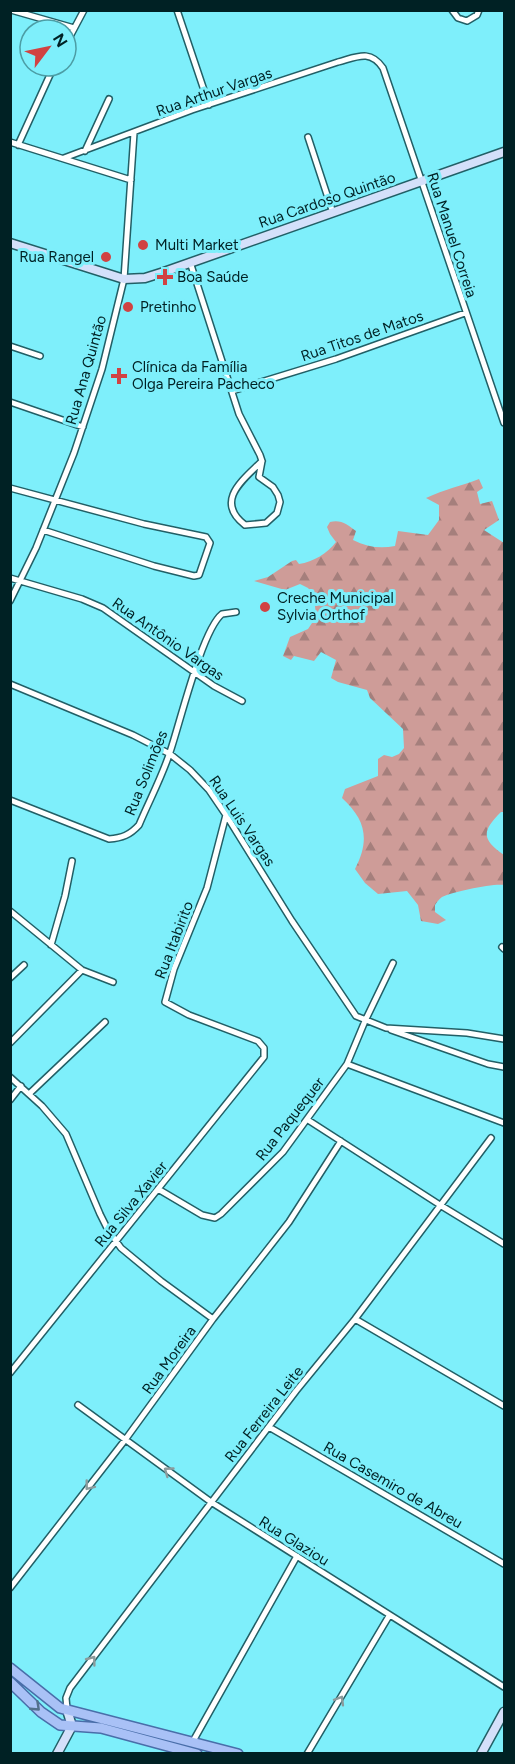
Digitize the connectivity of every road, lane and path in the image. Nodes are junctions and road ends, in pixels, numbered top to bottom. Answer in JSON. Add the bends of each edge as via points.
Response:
{"nodes":[{"id":1,"x":11,"y":10,"type":"edge"},
{"id":2,"x":177,"y":10,"type":"edge"},
{"id":3,"x":452,"y":10,"type":"edge"},
{"id":4,"x":479,"y":10,"type":"edge"},
{"id":5,"x":39,"y":18,"type":"edge"},
{"id":6,"x":373,"y":58,"type":"joint"},
{"id":7,"x":49,"y":78,"type":"edge"},
{"id":8,"x":109,"y":99,"type":"dead end"},
{"id":9,"x":208,"y":105,"type":"junction"},
{"id":10,"x":134,"y":133,"type":"junction"},
{"id":11,"x":308,"y":137,"type":"dead end"},
{"id":12,"x":10,"y":142,"type":"edge"},
{"id":13,"x":18,"y":145,"type":"junction"},
{"id":14,"x":85,"y":151,"type":"junction"},
{"id":15,"x":504,"y":153,"type":"edge"},
{"id":16,"x":64,"y":158,"type":"junction"},
{"id":17,"x":131,"y":180,"type":"junction"},
{"id":18,"x":422,"y":182,"type":"junction"},
{"id":19,"x":333,"y":213,"type":"junction"},
{"id":20,"x":10,"y":243,"type":"edge"},
{"id":21,"x":190,"y":262,"type":"junction"},
{"id":22,"x":124,"y":279,"type":"junction"},
{"id":23,"x":465,"y":313,"type":"junction"},
{"id":24,"x":10,"y":346,"type":"edge"},
{"id":25,"x":40,"y":356,"type":"dead end"},
{"id":26,"x":232,"y":391,"type":"junction"},
{"id":27,"x":10,"y":402,"type":"edge"},
{"id":28,"x":504,"y":423,"type":"edge"},
{"id":29,"x":83,"y":427,"type":"junction"},
{"id":30,"x":262,"y":461,"type":"junction"},
{"id":31,"x":10,"y":488,"type":"edge"},
{"id":32,"x":54,"y":500,"type":"junction"},
{"id":33,"x":43,"y":530,"type":"junction"},
{"id":34,"x":10,"y":578,"type":"edge"},
{"id":35,"x":21,"y":581,"type":"junction"},
{"id":36,"x":10,"y":601,"type":"edge"},
{"id":37,"x":236,"y":612,"type":"dead end"},
{"id":38,"x":195,"y":673,"type":"junction"},
{"id":39,"x":10,"y":684,"type":"edge"},
{"id":40,"x":242,"y":701,"type":"dead end"},
{"id":41,"x":170,"y":754,"type":"junction"},
{"id":42,"x":10,"y":800,"type":"edge"},
{"id":43,"x":226,"y":814,"type":"junction"},
{"id":44,"x":72,"y":861,"type":"dead end"},
{"id":45,"x":10,"y":911,"type":"edge"},
{"id":46,"x":51,"y":945,"type":"junction"},
{"id":47,"x":393,"y":963,"type":"dead end"},
{"id":48,"x":24,"y":965,"type":"dead end"},
{"id":49,"x":82,"y":970,"type":"junction"},
{"id":50,"x":10,"y":978,"type":"edge"},
{"id":51,"x":113,"y":982,"type":"dead end"},
{"id":52,"x":365,"y":1021,"type":"junction"},
{"id":53,"x":105,"y":1022,"type":"dead end"},
{"id":54,"x":386,"y":1028,"type":"junction"},
{"id":55,"x":504,"y":1039,"type":"edge"},
{"id":56,"x":10,"y":1043,"type":"edge"},
{"id":57,"x":264,"y":1048,"type":"joint"},
{"id":58,"x":347,"y":1064,"type":"junction"},
{"id":59,"x":504,"y":1067,"type":"edge"},
{"id":60,"x":10,"y":1077,"type":"edge"},
{"id":61,"x":21,"y":1086,"type":"junction"},
{"id":62,"x":29,"y":1094,"type":"junction"},
{"id":63,"x":10,"y":1100,"type":"edge"},
{"id":64,"x":308,"y":1120,"type":"junction"},
{"id":65,"x":504,"y":1123,"type":"edge"},
{"id":66,"x":491,"y":1138,"type":"dead end"},
{"id":67,"x":341,"y":1141,"type":"junction"},
{"id":68,"x":158,"y":1189,"type":"junction"},
{"id":69,"x":440,"y":1205,"type":"junction"},
{"id":70,"x":116,"y":1242,"type":"junction"},
{"id":71,"x":504,"y":1244,"type":"edge"},
{"id":72,"x":213,"y":1319,"type":"junction"},
{"id":73,"x":355,"y":1319,"type":"junction"},
{"id":74,"x":10,"y":1373,"type":"edge"},
{"id":75,"x":78,"y":1405,"type":"dead end"},
{"id":76,"x":504,"y":1406,"type":"edge"},
{"id":77,"x":269,"y":1427,"type":"junction"},
{"id":78,"x":125,"y":1440,"type":"junction"},
{"id":79,"x":211,"y":1502,"type":"junction"},
{"id":80,"x":297,"y":1556,"type":"junction"},
{"id":81,"x":504,"y":1564,"type":"edge"},
{"id":82,"x":10,"y":1588,"type":"edge"},
{"id":83,"x":389,"y":1616,"type":"junction"},
{"id":84,"x":10,"y":1668,"type":"edge"},
{"id":85,"x":10,"y":1682,"type":"edge"},
{"id":86,"x":504,"y":1687,"type":"edge"},
{"id":87,"x":67,"y":1710,"type":"junction"},
{"id":88,"x":504,"y":1712,"type":"edge"},
{"id":89,"x":72,"y":1726,"type":"junction"},
{"id":90,"x":192,"y":1743,"type":"junction"},
{"id":91,"x":309,"y":1752,"type":"edge"},
{"id":92,"x":57,"y":1754,"type":"edge"},
{"id":93,"x":197,"y":1754,"type":"edge"},
{"id":94,"x":238,"y":1754,"type":"edge"},
{"id":95,"x":481,"y":1754,"type":"edge"}],
"edges":[{"from":1,"to":5,"type":"street"},
{"from":2,"to":9,"type":"street"},
{"from":3,"to":4,"type":"street","via":[[467,21]]},
{"from":6,"to":9,"type":"street","name":"Rua Arthur Vargas","via":[[360,56]]},
{"from":6,"to":18,"type":"street","name":"Rua Manuel Correia","via":[[383,68]]},
{"from":7,"to":13,"type":"street"},
{"from":8,"to":14,"type":"street"},
{"from":9,"to":10,"type":"street","name":"Rua Arthur Vargas"},
{"from":10,"to":14,"type":"street","name":"Rua Arthur Vargas"},
{"from":10,"to":17,"type":"street","name":"Rua Ana Quintão"},
{"from":11,"to":19,"type":"street"},
{"from":12,"to":13,"type":"street"},
{"from":13,"to":16,"type":"street"},
{"from":14,"to":16,"type":"street","name":"Rua Arthur Vargas"},
{"from":15,"to":18,"type":"street","name":"Rua Cardoso Quintão"},
{"from":16,"to":17,"type":"street"},
{"from":17,"to":22,"type":"street","name":"Rua Ana Quintão"},
{"from":18,"to":19,"type":"street","name":"Rua Cardoso Quintão"},
{"from":18,"to":23,"type":"street","name":"Rua Manuel Correia"},
{"from":19,"to":21,"type":"street","name":"Rua Cardoso Quintão"},
{"from":20,"to":22,"type":"street"},
{"from":21,"to":22,"type":"street","name":"Rua Cardoso Quintão","via":[[145,278]]},
{"from":21,"to":26,"type":"street"},
{"from":22,"to":29,"type":"street","name":"Rua Ana Quintão"},
{"from":23,"to":26,"type":"street","name":"Rua Titos de Matos"},
{"from":23,"to":28,"type":"street","name":"Rua Manuel Correia"},
{"from":24,"to":25,"type":"street"},
{"from":26,"to":30,"type":"street"},
{"from":27,"to":29,"type":"street"},
{"from":29,"to":32,"type":"street","name":"Rua Ana Quintão"},
{"from":30,"to":30,"type":"street","via":[[259,477],[273,487],[280,502],[277,513],[266,523],[245,525],[232,511],[233,492]]},
{"from":31,"to":32,"type":"street"},
{"from":32,"to":33,"type":"street","name":"Rua Ana Quintão"},
{"from":32,"to":33,"type":"street","via":[[206,537],[210,543],[199,574],[194,576]]},
{"from":33,"to":35,"type":"street","name":"Rua Ana Quintão"},
{"from":34,"to":35,"type":"street","name":"Rua Antônio Vargas"},
{"from":35,"to":36,"type":"street","name":"Rua Ana Quintão"},
{"from":35,"to":38,"type":"street","name":"Rua Antônio Vargas","via":[[103,608]]},
{"from":37,"to":38,"type":"street","name":"Rua Solimões","via":[[222,614],[212,625]]},
{"from":38,"to":40,"type":"street","name":"Rua Antônio Vargas"},
{"from":38,"to":41,"type":"street","name":"Rua Solimões"},
{"from":39,"to":41,"type":"street","name":"Rua Luis Vargas"},
{"from":41,"to":42,"type":"street","name":"Rua Solimões","via":[[139,825],[119,839],[92,834]]},
{"from":41,"to":43,"type":"street","name":"Rua Luis Vargas","via":[[209,790]]},
{"from":43,"to":52,"type":"street","name":"Rua Luis Vargas","via":[[349,1008]]},
{"from":43,"to":57,"type":"street","name":"Rua Itabirito","via":[[207,888],[165,1002],[258,1041]]},
{"from":44,"to":46,"type":"street"},
{"from":45,"to":46,"type":"street"},
{"from":46,"to":49,"type":"street"},
{"from":47,"to":52,"type":"street","name":"Rua Paquequer"},
{"from":48,"to":50,"type":"street"},
{"from":49,"to":51,"type":"street"},
{"from":49,"to":56,"type":"street"},
{"from":52,"to":54,"type":"street"},
{"from":52,"to":58,"type":"street","name":"Rua Paquequer"},
{"from":53,"to":62,"type":"street"},
{"from":54,"to":55,"type":"street"},
{"from":54,"to":59,"type":"street","via":[[488,1065]]},
{"from":57,"to":68,"type":"street","name":"Rua Silva Xavier","via":[[264,1057]]},
{"from":58,"to":64,"type":"street","name":"Rua Paquequer"},
{"from":58,"to":65,"type":"street"},
{"from":60,"to":61,"type":"street"},
{"from":61,"to":62,"type":"street"},
{"from":61,"to":63,"type":"street"},
{"from":62,"to":70,"type":"street","via":[[66,1134]]},
{"from":64,"to":67,"type":"street"},
{"from":64,"to":68,"type":"street","name":"Rua Paquequer","via":[[270,1166],[215,1218],[202,1215]]},
{"from":66,"to":69,"type":"street","name":"Rua Ferreira Leite"},
{"from":67,"to":69,"type":"street"},
{"from":67,"to":72,"type":"street","name":"Rua Moreira","via":[[289,1222]]},
{"from":68,"to":70,"type":"street","name":"Rua Silva Xavier"},
{"from":69,"to":71,"type":"street"},
{"from":69,"to":73,"type":"street","name":"Rua Ferreira Leite"},
{"from":70,"to":72,"type":"street","via":[[126,1254]]},
{"from":70,"to":74,"type":"street","name":"Rua Silva Xavier"},
{"from":72,"to":78,"type":"street","name":"Rua Moreira"},
{"from":73,"to":76,"type":"street"},
{"from":73,"to":77,"type":"street","name":"Rua Ferreira Leite"},
{"from":75,"to":78,"type":"street","name":"Rua Glaziou"},
{"from":77,"to":79,"type":"street","name":"Rua Ferreira Leite"},
{"from":77,"to":81,"type":"street","name":"Rua Casemiro de Abreu"},
{"from":79,"to":78,"type":"street","name":"Rua Glaziou","one_way":true},
{"from":78,"to":82,"type":"street","name":"Rua Moreira","one_way":true},
{"from":79,"to":80,"type":"street","name":"Rua Glaziou"},
{"from":87,"to":79,"type":"street","name":"Rua Ferreira Leite","one_way":true,"via":[[65,1702],[70,1688]]},
{"from":80,"to":83,"type":"street","name":"Rua Glaziou"},
{"from":80,"to":90,"type":"street"},
{"from":83,"to":86,"type":"street","name":"Rua Glaziou"},
{"from":91,"to":83,"type":"street","one_way":true},
{"from":84,"to":87,"type":"main road","via":[[47,1699]]},
{"from":85,"to":89,"type":"main road","one_way":true,"via":[[51,1719]]},
{"from":87,"to":89,"type":"street"},
{"from":87,"to":90,"type":"main road"},
{"from":88,"to":95,"type":"street"},
{"from":89,"to":92,"type":"street"},
{"from":89,"to":93,"type":"main road","via":[[115,1731]]},
{"from":90,"to":94,"type":"main road"}]}
